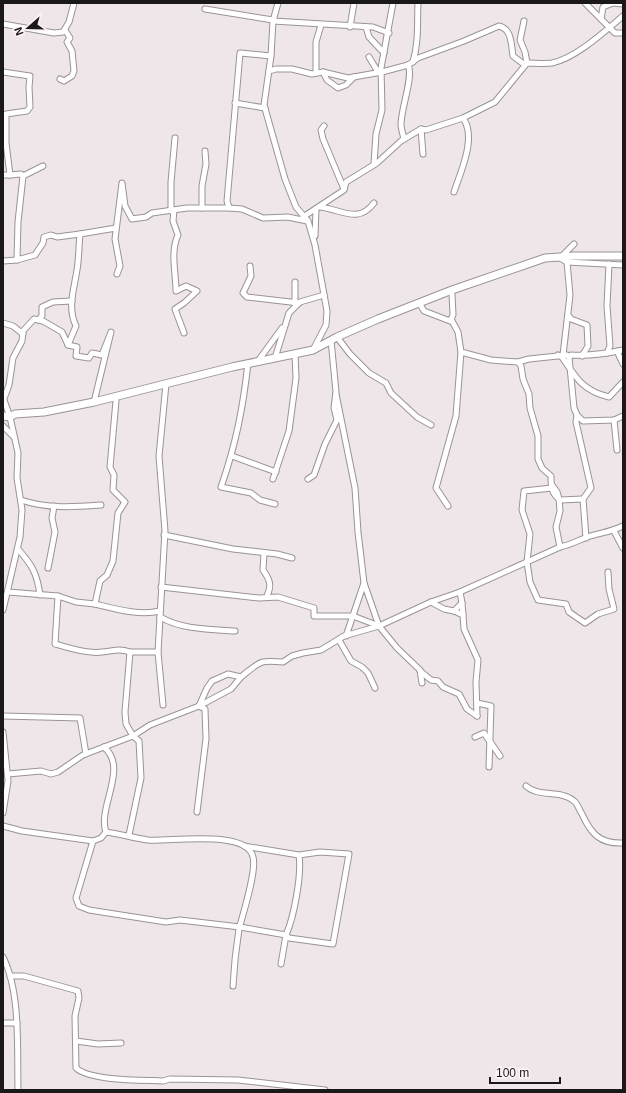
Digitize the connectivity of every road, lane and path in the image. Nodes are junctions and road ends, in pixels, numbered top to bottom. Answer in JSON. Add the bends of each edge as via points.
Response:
{"nodes":[{"id":1,"x":74,"y":3,"type":"edge"},
{"id":2,"x":278,"y":3,"type":"edge"},
{"id":3,"x":354,"y":3,"type":"edge"},
{"id":4,"x":393,"y":3,"type":"edge"},
{"id":5,"x":418,"y":3,"type":"edge"},
{"id":6,"x":585,"y":3,"type":"edge"},
{"id":7,"x":623,"y":4,"type":"edge"},
{"id":8,"x":205,"y":9,"type":"dead end"},
{"id":9,"x":623,"y":16,"type":"edge"},
{"id":10,"x":601,"y":19,"type":"junction"},
{"id":11,"x":273,"y":20,"type":"junction"},
{"id":12,"x":524,"y":20,"type":"dead end"},
{"id":13,"x":3,"y":24,"type":"edge"},
{"id":14,"x":321,"y":24,"type":"junction"},
{"id":15,"x":350,"y":27,"type":"junction"},
{"id":16,"x":366,"y":27,"type":"junction"},
{"id":17,"x":610,"y":27,"type":"junction"},
{"id":18,"x":64,"y":30,"type":"junction"},
{"id":19,"x":389,"y":33,"type":"junction"},
{"id":20,"x":623,"y":33,"type":"edge"},
{"id":21,"x":384,"y":54,"type":"junction"},
{"id":22,"x":271,"y":56,"type":"junction"},
{"id":23,"x":369,"y":57,"type":"dead end"},
{"id":24,"x":410,"y":63,"type":"junction"},
{"id":25,"x":526,"y":64,"type":"junction"},
{"id":26,"x":268,"y":71,"type":"junction"},
{"id":27,"x":3,"y":72,"type":"edge"},
{"id":28,"x":323,"y":72,"type":"junction"},
{"id":29,"x":380,"y":72,"type":"junction"},
{"id":30,"x":316,"y":73,"type":"junction"},
{"id":31,"x":354,"y":76,"type":"junction"},
{"id":32,"x":60,"y":79,"type":"dead end"},
{"id":33,"x":235,"y":103,"type":"junction"},
{"id":34,"x":265,"y":108,"type":"junction"},
{"id":35,"x":5,"y":113,"type":"edge"},
{"id":36,"x":463,"y":118,"type":"junction"},
{"id":37,"x":324,"y":126,"type":"dead end"},
{"id":38,"x":421,"y":129,"type":"junction"},
{"id":39,"x":175,"y":138,"type":"dead end"},
{"id":40,"x":404,"y":139,"type":"junction"},
{"id":41,"x":205,"y":151,"type":"dead end"},
{"id":42,"x":423,"y":154,"type":"dead end"},
{"id":43,"x":374,"y":164,"type":"junction"},
{"id":44,"x":43,"y":166,"type":"dead end"},
{"id":45,"x":3,"y":175,"type":"edge"},
{"id":46,"x":10,"y":175,"type":"junction"},
{"id":47,"x":23,"y":176,"type":"junction"},
{"id":48,"x":344,"y":190,"type":"junction"},
{"id":49,"x":454,"y":192,"type":"dead end"},
{"id":50,"x":374,"y":203,"type":"dead end"},
{"id":51,"x":202,"y":208,"type":"junction"},
{"id":52,"x":229,"y":208,"type":"junction"},
{"id":53,"x":318,"y":208,"type":"junction"},
{"id":54,"x":173,"y":210,"type":"junction"},
{"id":55,"x":303,"y":217,"type":"junction"},
{"id":56,"x":308,"y":221,"type":"junction"},
{"id":57,"x":116,"y":228,"type":"junction"},
{"id":58,"x":80,"y":234,"type":"junction"},
{"id":59,"x":315,"y":243,"type":"junction"},
{"id":60,"x":574,"y":244,"type":"dead end"},
{"id":61,"x":623,"y":256,"type":"edge"},
{"id":62,"x":560,"y":258,"type":"junction"},
{"id":63,"x":3,"y":260,"type":"edge"},
{"id":64,"x":17,"y":260,"type":"junction"},
{"id":65,"x":568,"y":262,"type":"junction"},
{"id":66,"x":609,"y":264,"type":"junction"},
{"id":67,"x":623,"y":265,"type":"edge"},
{"id":68,"x":250,"y":266,"type":"dead end"},
{"id":69,"x":117,"y":274,"type":"dead end"},
{"id":70,"x":295,"y":282,"type":"dead end"},
{"id":71,"x":452,"y":294,"type":"dead end"},
{"id":72,"x":324,"y":295,"type":"junction"},
{"id":73,"x":72,"y":301,"type":"junction"},
{"id":74,"x":296,"y":304,"type":"junction"},
{"id":75,"x":421,"y":306,"type":"dead end"},
{"id":76,"x":568,"y":315,"type":"junction"},
{"id":77,"x":451,"y":319,"type":"junction"},
{"id":78,"x":38,"y":320,"type":"junction"},
{"id":79,"x":3,"y":322,"type":"edge"},
{"id":80,"x":286,"y":324,"type":"junction"},
{"id":81,"x":184,"y":333,"type":"dead end"},
{"id":82,"x":23,"y":334,"type":"junction"},
{"id":83,"x":334,"y":338,"type":"junction"},
{"id":84,"x":68,"y":345,"type":"junction"},
{"id":85,"x":313,"y":350,"type":"junction"},
{"id":86,"x":623,"y":350,"type":"edge"},
{"id":87,"x":617,"y":351,"type":"junction"},
{"id":88,"x":462,"y":352,"type":"junction"},
{"id":89,"x":607,"y":353,"type":"junction"},
{"id":90,"x":295,"y":354,"type":"junction"},
{"id":91,"x":557,"y":355,"type":"junction"},
{"id":92,"x":563,"y":355,"type":"junction"},
{"id":93,"x":582,"y":356,"type":"junction"},
{"id":94,"x":569,"y":357,"type":"junction"},
{"id":95,"x":275,"y":358,"type":"junction"},
{"id":96,"x":258,"y":361,"type":"junction"},
{"id":97,"x":518,"y":362,"type":"junction"},
{"id":98,"x":248,"y":363,"type":"junction"},
{"id":99,"x":623,"y":364,"type":"edge"},
{"id":100,"x":569,"y":369,"type":"junction"},
{"id":101,"x":623,"y":382,"type":"edge"},
{"id":102,"x":166,"y":384,"type":"junction"},
{"id":103,"x":336,"y":394,"type":"junction"},
{"id":104,"x":115,"y":396,"type":"junction"},
{"id":105,"x":3,"y":400,"type":"edge"},
{"id":106,"x":94,"y":402,"type":"junction"},
{"id":107,"x":577,"y":415,"type":"junction"},
{"id":108,"x":7,"y":416,"type":"edge"},
{"id":109,"x":623,"y":416,"type":"edge"},
{"id":110,"x":614,"y":420,"type":"junction"},
{"id":111,"x":431,"y":425,"type":"dead end"},
{"id":112,"x":3,"y":426,"type":"edge"},
{"id":113,"x":15,"y":438,"type":"junction"},
{"id":114,"x":617,"y":450,"type":"dead end"},
{"id":115,"x":232,"y":456,"type":"junction"},
{"id":116,"x":276,"y":472,"type":"junction"},
{"id":117,"x":274,"y":479,"type":"dead end"},
{"id":118,"x":308,"y":479,"type":"dead end"},
{"id":119,"x":552,"y":487,"type":"junction"},
{"id":120,"x":583,"y":499,"type":"junction"},
{"id":121,"x":21,"y":500,"type":"junction"},
{"id":122,"x":559,"y":500,"type":"junction"},
{"id":123,"x":275,"y":504,"type":"dead end"},
{"id":124,"x":101,"y":505,"type":"dead end"},
{"id":125,"x":54,"y":506,"type":"junction"},
{"id":126,"x":448,"y":506,"type":"dead end"},
{"id":127,"x":623,"y":526,"type":"edge"},
{"id":128,"x":614,"y":531,"type":"junction"},
{"id":129,"x":164,"y":535,"type":"junction"},
{"id":130,"x":586,"y":538,"type":"junction"},
{"id":131,"x":560,"y":547,"type":"junction"},
{"id":132,"x":18,"y":548,"type":"junction"},
{"id":133,"x":623,"y":548,"type":"edge"},
{"id":134,"x":264,"y":553,"type":"junction"},
{"id":135,"x":292,"y":558,"type":"dead end"},
{"id":136,"x":527,"y":562,"type":"junction"},
{"id":137,"x":48,"y":568,"type":"dead end"},
{"id":138,"x":608,"y":572,"type":"dead end"},
{"id":139,"x":364,"y":582,"type":"junction"},
{"id":140,"x":161,"y":587,"type":"junction"},
{"id":141,"x":8,"y":592,"type":"junction"},
{"id":142,"x":460,"y":592,"type":"junction"},
{"id":143,"x":40,"y":595,"type":"junction"},
{"id":144,"x":58,"y":596,"type":"junction"},
{"id":145,"x":267,"y":596,"type":"junction"},
{"id":146,"x":431,"y":602,"type":"junction"},
{"id":147,"x":462,"y":603,"type":"junction"},
{"id":148,"x":95,"y":604,"type":"junction"},
{"id":149,"x":3,"y":610,"type":"edge"},
{"id":150,"x":454,"y":611,"type":"junction"},
{"id":151,"x":160,"y":614,"type":"junction"},
{"id":152,"x":464,"y":615,"type":"junction"},
{"id":153,"x":353,"y":616,"type":"junction"},
{"id":154,"x":379,"y":626,"type":"junction"},
{"id":155,"x":235,"y":631,"type":"dead end"},
{"id":156,"x":346,"y":636,"type":"junction"},
{"id":157,"x":338,"y":640,"type":"junction"},
{"id":158,"x":130,"y":652,"type":"junction"},
{"id":159,"x":158,"y":652,"type":"junction"},
{"id":160,"x":420,"y":672,"type":"junction"},
{"id":161,"x":241,"y":677,"type":"junction"},
{"id":162,"x":422,"y":683,"type":"dead end"},
{"id":163,"x":375,"y":688,"type":"dead end"},
{"id":164,"x":477,"y":703,"type":"junction"},
{"id":165,"x":164,"y":705,"type":"dead end"},
{"id":166,"x":199,"y":706,"type":"junction"},
{"id":167,"x":3,"y":716,"type":"edge"},
{"id":168,"x":3,"y":732,"type":"edge"},
{"id":169,"x":133,"y":736,"type":"junction"},
{"id":170,"x":475,"y":737,"type":"dead end"},
{"id":171,"x":3,"y":739,"type":"edge"},
{"id":172,"x":491,"y":743,"type":"junction"},
{"id":173,"x":104,"y":747,"type":"junction"},
{"id":174,"x":86,"y":754,"type":"junction"},
{"id":175,"x":500,"y":756,"type":"dead end"},
{"id":176,"x":489,"y":767,"type":"dead end"},
{"id":177,"x":6,"y":773,"type":"edge"},
{"id":178,"x":526,"y":786,"type":"dead end"},
{"id":179,"x":197,"y":812,"type":"dead end"},
{"id":180,"x":3,"y":813,"type":"edge"},
{"id":181,"x":3,"y":826,"type":"edge"},
{"id":182,"x":106,"y":832,"type":"junction"},
{"id":183,"x":129,"y":835,"type":"junction"},
{"id":184,"x":93,"y":841,"type":"junction"},
{"id":185,"x":623,"y":843,"type":"edge"},
{"id":186,"x":244,"y":846,"type":"junction"},
{"id":187,"x":299,"y":855,"type":"junction"},
{"id":188,"x":240,"y":927,"type":"junction"},
{"id":189,"x":286,"y":935,"type":"junction"},
{"id":190,"x":3,"y":957,"type":"edge"},
{"id":191,"x":281,"y":964,"type":"dead end"},
{"id":192,"x":5,"y":965,"type":"edge"},
{"id":193,"x":10,"y":976,"type":"junction"},
{"id":194,"x":233,"y":986,"type":"dead end"},
{"id":195,"x":3,"y":1023,"type":"edge"},
{"id":196,"x":17,"y":1023,"type":"junction"},
{"id":197,"x":76,"y":1040,"type":"junction"},
{"id":198,"x":121,"y":1043,"type":"dead end"},
{"id":199,"x":18,"y":1090,"type":"edge"},
{"id":200,"x":325,"y":1090,"type":"edge"}],
"edges":[{"from":1,"to":18,"type":"street"},
{"from":2,"to":11,"type":"street"},
{"from":3,"to":15,"type":"street"},
{"from":4,"to":19,"type":"street"},
{"from":5,"to":24,"type":"street","via":[[417,48]]},
{"from":6,"to":10,"type":"street"},
{"from":7,"to":10,"type":"street","via":[[613,3],[604,7]]},
{"from":8,"to":11,"type":"street"},
{"from":9,"to":17,"type":"street"},
{"from":10,"to":17,"type":"street"},
{"from":11,"to":14,"type":"street"},
{"from":11,"to":22,"type":"street"},
{"from":12,"to":25,"type":"street","via":[[520,40]]},
{"from":13,"to":18,"type":"street","via":[[54,33]]},
{"from":14,"to":15,"type":"street"},
{"from":14,"to":30,"type":"street","via":[[316,42]]},
{"from":15,"to":16,"type":"street"},
{"from":16,"to":19,"type":"street"},
{"from":16,"to":21,"type":"street","via":[[369,37]]},
{"from":17,"to":20,"type":"street","via":[[615,33]]},
{"from":17,"to":25,"type":"street","via":[[573,53],[552,62]]},
{"from":18,"to":32,"type":"street","via":[[70,38],[67,42],[72,51],[74,71],[72,76],[64,81]]},
{"from":19,"to":21,"type":"street"},
{"from":21,"to":29,"type":"street"},
{"from":22,"to":26,"type":"street"},
{"from":22,"to":33,"type":"street","via":[[240,53]]},
{"from":23,"to":29,"type":"street"},
{"from":24,"to":25,"type":"street","via":[[499,26],[504,27],[510,34],[512,56]]},
{"from":24,"to":29,"type":"street"},
{"from":24,"to":40,"type":"street","via":[[410,80],[401,124]]},
{"from":25,"to":36,"type":"street","via":[[495,102]]},
{"from":26,"to":30,"type":"street","via":[[276,69]]},
{"from":26,"to":34,"type":"street"},
{"from":27,"to":35,"type":"street","via":[[30,76],[30,107],[27,111]]},
{"from":28,"to":30,"type":"street"},
{"from":28,"to":31,"type":"street","via":[[348,78]]},
{"from":28,"to":31,"type":"street","via":[[327,80],[338,88],[346,85]]},
{"from":29,"to":31,"type":"street"},
{"from":29,"to":43,"type":"street","via":[[382,110],[376,134]]},
{"from":33,"to":34,"type":"street"},
{"from":33,"to":52,"type":"street","via":[[227,201]]},
{"from":34,"to":55,"type":"street","via":[[285,179],[296,207]]},
{"from":35,"to":46,"type":"street"},
{"from":36,"to":38,"type":"street","via":[[426,130]]},
{"from":36,"to":49,"type":"street","via":[[467,124],[466,150]]},
{"from":37,"to":48,"type":"street","via":[[321,130],[323,139]]},
{"from":38,"to":40,"type":"street"},
{"from":38,"to":42,"type":"street"},
{"from":39,"to":54,"type":"street","via":[[171,182]]},
{"from":40,"to":43,"type":"street"},
{"from":41,"to":51,"type":"street"},
{"from":43,"to":48,"type":"street","via":[[346,182]]},
{"from":44,"to":47,"type":"street"},
{"from":45,"to":46,"type":"street"},
{"from":46,"to":47,"type":"street"},
{"from":47,"to":64,"type":"street"},
{"from":48,"to":53,"type":"street"},
{"from":50,"to":53,"type":"street","via":[[367,212],[353,215],[336,209]]},
{"from":51,"to":52,"type":"street"},
{"from":51,"to":54,"type":"street"},
{"from":52,"to":56,"type":"street","via":[[242,209],[263,218],[288,217]]},
{"from":53,"to":55,"type":"street"},
{"from":53,"to":59,"type":"street"},
{"from":54,"to":57,"type":"street","via":[[132,219],[125,206],[122,183]]},
{"from":54,"to":81,"type":"street","via":[[173,221],[178,235],[173,258],[176,291],[186,286],[197,291],[175,309]]},
{"from":55,"to":56,"type":"street"},
{"from":56,"to":59,"type":"street"},
{"from":57,"to":58,"type":"street"},
{"from":57,"to":69,"type":"street","via":[[115,239],[120,266]]},
{"from":58,"to":64,"type":"street","via":[[44,237],[43,244],[35,255]]},
{"from":58,"to":73,"type":"street"},
{"from":59,"to":72,"type":"street"},
{"from":60,"to":62,"type":"street"},
{"from":61,"to":62,"type":"street"},
{"from":62,"to":65,"type":"street"},
{"from":62,"to":83,"type":"street","via":[[545,258],[452,290]]},
{"from":63,"to":64,"type":"street"},
{"from":65,"to":66,"type":"street"},
{"from":65,"to":76,"type":"street"},
{"from":66,"to":67,"type":"street"},
{"from":66,"to":89,"type":"street","via":[[607,306],[610,346]]},
{"from":68,"to":74,"type":"street","via":[[250,276],[243,293],[248,297]]},
{"from":70,"to":74,"type":"street"},
{"from":71,"to":77,"type":"street"},
{"from":72,"to":74,"type":"street"},
{"from":72,"to":85,"type":"street","via":[[327,319]]},
{"from":73,"to":78,"type":"street","via":[[48,303],[42,307],[42,316]]},
{"from":73,"to":84,"type":"street","via":[[71,316],[76,326]]},
{"from":74,"to":80,"type":"street","via":[[289,313]]},
{"from":75,"to":77,"type":"street","via":[[424,311],[434,316],[450,321]]},
{"from":76,"to":92,"type":"street"},
{"from":76,"to":93,"type":"street","via":[[571,319],[587,325],[588,346]]},
{"from":77,"to":88,"type":"street","via":[[458,332]]},
{"from":78,"to":82,"type":"street","via":[[30,322],[23,330]]},
{"from":78,"to":84,"type":"street","via":[[62,332]]},
{"from":79,"to":82,"type":"street","via":[[14,326]]},
{"from":80,"to":95,"type":"street"},
{"from":80,"to":96,"type":"street"},
{"from":82,"to":105,"type":"street","via":[[13,358],[9,385]]},
{"from":83,"to":85,"type":"street"},
{"from":83,"to":103,"type":"street"},
{"from":83,"to":111,"type":"street","via":[[369,373],[386,383],[391,393],[418,418]]},
{"from":84,"to":106,"type":"street","via":[[77,347],[76,356],[89,358],[92,353],[102,355],[111,332]]},
{"from":85,"to":90,"type":"street"},
{"from":86,"to":87,"type":"street"},
{"from":87,"to":89,"type":"street"},
{"from":87,"to":99,"type":"street"},
{"from":88,"to":97,"type":"street","via":[[491,360]]},
{"from":88,"to":126,"type":"street","via":[[456,416],[436,488]]},
{"from":89,"to":93,"type":"street"},
{"from":90,"to":95,"type":"street"},
{"from":90,"to":116,"type":"street","via":[[296,378],[289,431]]},
{"from":91,"to":92,"type":"street"},
{"from":91,"to":97,"type":"street"},
{"from":91,"to":100,"type":"street"},
{"from":92,"to":94,"type":"street"},
{"from":93,"to":94,"type":"street"},
{"from":94,"to":100,"type":"street"},
{"from":95,"to":96,"type":"street"},
{"from":96,"to":98,"type":"street"},
{"from":97,"to":119,"type":"street","via":[[529,394],[538,436],[538,459],[542,468],[551,476]]},
{"from":98,"to":102,"type":"street"},
{"from":98,"to":115,"type":"street","via":[[242,415]]},
{"from":100,"to":101,"type":"street","via":[[577,380],[599,395],[609,398]]},
{"from":100,"to":107,"type":"street"},
{"from":102,"to":104,"type":"street"},
{"from":102,"to":129,"type":"street","via":[[159,456]]},
{"from":103,"to":118,"type":"street","via":[[334,408],[337,420],[314,475]]},
{"from":103,"to":139,"type":"street","via":[[355,488]]},
{"from":104,"to":106,"type":"street"},
{"from":104,"to":148,"type":"street","via":[[110,467],[114,475],[113,490],[124,502],[118,512],[113,561],[107,575],[100,581]]},
{"from":105,"to":108,"type":"street"},
{"from":106,"to":108,"type":"street"},
{"from":107,"to":110,"type":"street","via":[[584,421]]},
{"from":107,"to":120,"type":"street","via":[[576,422],[592,488]]},
{"from":108,"to":113,"type":"street"},
{"from":109,"to":110,"type":"street"},
{"from":110,"to":114,"type":"street"},
{"from":112,"to":113,"type":"street"},
{"from":113,"to":121,"type":"street"},
{"from":115,"to":116,"type":"street"},
{"from":115,"to":123,"type":"street","via":[[221,487],[251,493],[260,500]]},
{"from":116,"to":117,"type":"street"},
{"from":119,"to":122,"type":"street","via":[[557,492]]},
{"from":119,"to":136,"type":"street","via":[[524,491],[522,510],[530,534]]},
{"from":120,"to":122,"type":"street"},
{"from":120,"to":130,"type":"street"},
{"from":121,"to":125,"type":"street"},
{"from":121,"to":132,"type":"street","via":[[22,517]]},
{"from":122,"to":131,"type":"street","via":[[560,511],[556,527]]},
{"from":124,"to":125,"type":"street","via":[[70,508]]},
{"from":125,"to":137,"type":"street","via":[[52,518],[55,532]]},
{"from":127,"to":128,"type":"street"},
{"from":128,"to":130,"type":"street"},
{"from":128,"to":133,"type":"street"},
{"from":129,"to":134,"type":"street"},
{"from":129,"to":140,"type":"street"},
{"from":130,"to":131,"type":"street","via":[[573,545]]},
{"from":131,"to":136,"type":"street"},
{"from":132,"to":141,"type":"street"},
{"from":132,"to":143,"type":"street","via":[[33,567]]},
{"from":134,"to":135,"type":"street"},
{"from":134,"to":145,"type":"street","via":[[263,570],[271,584]]},
{"from":136,"to":138,"type":"street","via":[[530,582],[538,600],[566,604],[569,612],[585,623],[598,614],[614,609]]},
{"from":136,"to":142,"type":"street"},
{"from":139,"to":153,"type":"street"},
{"from":139,"to":154,"type":"street"},
{"from":140,"to":145,"type":"street","via":[[259,598]]},
{"from":140,"to":151,"type":"street"},
{"from":141,"to":143,"type":"street"},
{"from":141,"to":149,"type":"street"},
{"from":142,"to":146,"type":"street"},
{"from":142,"to":147,"type":"street"},
{"from":143,"to":144,"type":"street"},
{"from":144,"to":148,"type":"street","via":[[76,602]]},
{"from":144,"to":158,"type":"street","via":[[55,644],[102,652],[113,649]]},
{"from":145,"to":153,"type":"street","via":[[314,608],[314,616]]},
{"from":146,"to":150,"type":"street"},
{"from":146,"to":154,"type":"street"},
{"from":147,"to":150,"type":"street"},
{"from":147,"to":152,"type":"street"},
{"from":148,"to":151,"type":"street"},
{"from":150,"to":152,"type":"street"},
{"from":151,"to":155,"type":"street","via":[[170,622],[188,628]]},
{"from":151,"to":159,"type":"street"},
{"from":152,"to":164,"type":"street","via":[[464,629],[478,660]]},
{"from":153,"to":154,"type":"street"},
{"from":153,"to":156,"type":"street"},
{"from":154,"to":156,"type":"street"},
{"from":154,"to":160,"type":"street"},
{"from":156,"to":157,"type":"street"},
{"from":157,"to":161,"type":"street","via":[[321,650],[298,654],[284,662],[269,659],[260,662]]},
{"from":157,"to":163,"type":"street","via":[[350,661],[368,673]]},
{"from":158,"to":159,"type":"street"},
{"from":158,"to":169,"type":"street","via":[[126,724]]},
{"from":159,"to":165,"type":"street"},
{"from":160,"to":162,"type":"street"},
{"from":160,"to":164,"type":"street","via":[[459,694],[467,708],[477,716]]},
{"from":161,"to":166,"type":"street","via":[[231,689]]},
{"from":161,"to":166,"type":"street","via":[[228,674],[212,681]]},
{"from":164,"to":172,"type":"street","via":[[491,706]]},
{"from":166,"to":169,"type":"street","via":[[150,726]]},
{"from":166,"to":179,"type":"street","via":[[205,709],[206,739]]},
{"from":167,"to":174,"type":"street","via":[[80,718]]},
{"from":168,"to":171,"type":"street"},
{"from":169,"to":173,"type":"street"},
{"from":169,"to":183,"type":"street","via":[[139,741],[141,778]]},
{"from":170,"to":172,"type":"street","via":[[484,733]]},
{"from":171,"to":177,"type":"street"},
{"from":172,"to":175,"type":"street"},
{"from":172,"to":176,"type":"street"},
{"from":173,"to":174,"type":"street"},
{"from":173,"to":182,"type":"street","via":[[112,760],[114,782],[106,813]]},
{"from":174,"to":177,"type":"street","via":[[51,774],[41,771]]},
{"from":177,"to":180,"type":"street"},
{"from":178,"to":185,"type":"street","via":[[532,792],[566,795],[576,802],[594,835],[610,844]]},
{"from":181,"to":184,"type":"street"},
{"from":182,"to":183,"type":"street"},
{"from":182,"to":184,"type":"street","via":[[101,838]]},
{"from":183,"to":186,"type":"street","via":[[147,840],[222,838]]},
{"from":184,"to":188,"type":"street","via":[[76,898],[79,906],[89,910],[166,922],[180,920]]},
{"from":186,"to":187,"type":"street"},
{"from":186,"to":188,"type":"street","via":[[254,857]]},
{"from":187,"to":189,"type":"street","via":[[300,871]]},
{"from":187,"to":189,"type":"street","via":[[320,852],[349,854],[348,866],[333,944],[289,938]]},
{"from":188,"to":189,"type":"street"},
{"from":188,"to":194,"type":"street"},
{"from":189,"to":191,"type":"street"},
{"from":190,"to":192,"type":"street"},
{"from":192,"to":193,"type":"street"},
{"from":193,"to":196,"type":"street"},
{"from":193,"to":197,"type":"street","via":[[24,976],[78,991]]},
{"from":195,"to":196,"type":"street"},
{"from":196,"to":199,"type":"street"},
{"from":197,"to":198,"type":"street","via":[[98,1044]]},
{"from":197,"to":200,"type":"street","via":[[76,1068],[81,1073],[103,1078],[157,1081],[238,1080]]}]}
